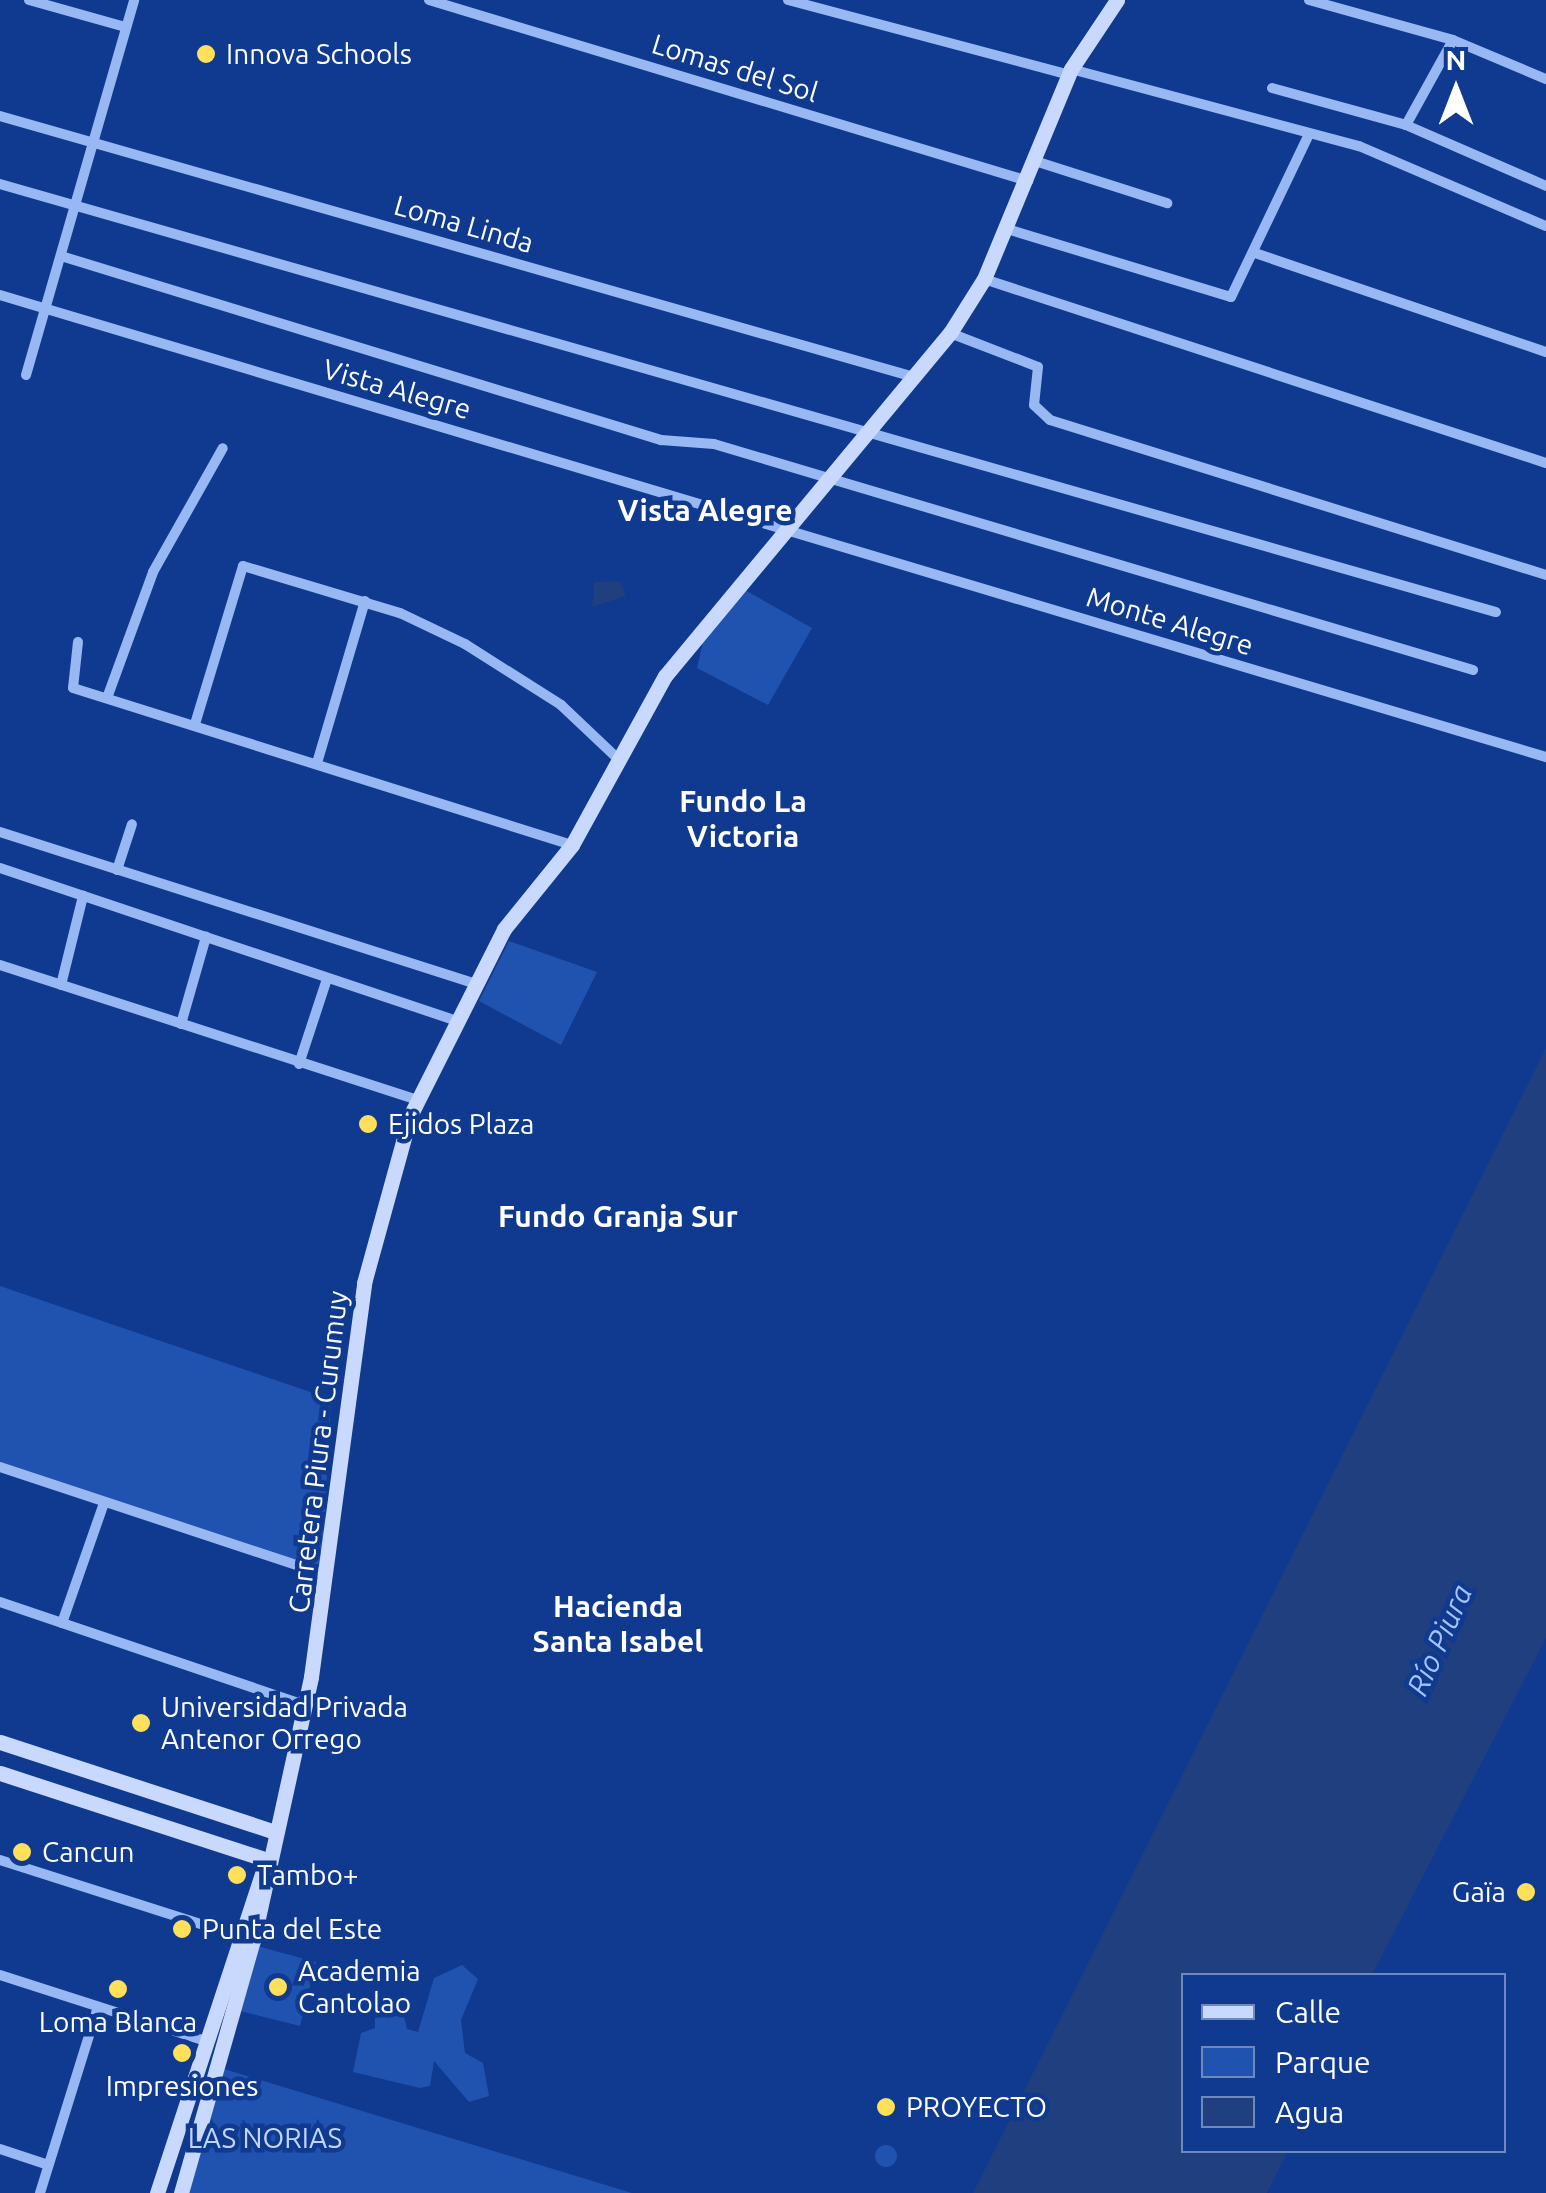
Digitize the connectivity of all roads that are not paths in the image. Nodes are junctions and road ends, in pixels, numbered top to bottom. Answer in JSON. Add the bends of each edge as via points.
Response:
{"nodes":[{"id":1,"x":29,"y":0,"type":"edge"},
{"id":2,"x":134,"y":0,"type":"edge"},
{"id":3,"x":429,"y":0,"type":"edge"},
{"id":4,"x":788,"y":0,"type":"edge"},
{"id":5,"x":1117,"y":0,"type":"edge"},
{"id":6,"x":1309,"y":0,"type":"edge"},
{"id":7,"x":126,"y":27,"type":"junction"},
{"id":8,"x":1453,"y":40,"type":"junction"},
{"id":9,"x":1070,"y":72,"type":"junction"},
{"id":10,"x":1546,"y":80,"type":"edge"},
{"id":11,"x":1272,"y":88,"type":"dead end"},
{"id":12,"x":0,"y":116,"type":"edge"},
{"id":13,"x":1406,"y":125,"type":"junction"},
{"id":14,"x":1310,"y":134,"type":"junction"},
{"id":15,"x":92,"y":142,"type":"junction"},
{"id":16,"x":1036,"y":161,"type":"junction"},
{"id":17,"x":1028,"y":181,"type":"junction"},
{"id":18,"x":0,"y":184,"type":"edge"},
{"id":19,"x":1546,"y":186,"type":"edge"},
{"id":20,"x":1167,"y":203,"type":"dead end"},
{"id":21,"x":74,"y":205,"type":"junction"},
{"id":22,"x":1546,"y":226,"type":"edge"},
{"id":23,"x":1006,"y":229,"type":"junction"},
{"id":24,"x":1255,"y":252,"type":"junction"},
{"id":25,"x":60,"y":256,"type":"junction"},
{"id":26,"x":984,"y":280,"type":"junction"},
{"id":27,"x":0,"y":296,"type":"edge"},
{"id":28,"x":45,"y":308,"type":"junction"},
{"id":29,"x":950,"y":333,"type":"junction"},
{"id":30,"x":1546,"y":352,"type":"edge"},
{"id":31,"x":26,"y":375,"type":"dead end"},
{"id":32,"x":914,"y":377,"type":"junction"},
{"id":33,"x":869,"y":430,"type":"junction"},
{"id":34,"x":223,"y":448,"type":"dead end"},
{"id":35,"x":1546,"y":464,"type":"edge"},
{"id":36,"x":822,"y":478,"type":"junction"},
{"id":37,"x":782,"y":526,"type":"junction"},
{"id":38,"x":1546,"y":575,"type":"edge"},
{"id":39,"x":365,"y":601,"type":"junction"},
{"id":40,"x":1496,"y":612,"type":"dead end"},
{"id":41,"x":78,"y":642,"type":"dead end"},
{"id":42,"x":1473,"y":670,"type":"dead end"},
{"id":43,"x":107,"y":698,"type":"junction"},
{"id":44,"x":195,"y":724,"type":"junction"},
{"id":45,"x":1546,"y":757,"type":"edge"},
{"id":46,"x":617,"y":758,"type":"junction"},
{"id":47,"x":317,"y":763,"type":"junction"},
{"id":48,"x":132,"y":824,"type":"dead end"},
{"id":49,"x":0,"y":832,"type":"edge"},
{"id":50,"x":572,"y":844,"type":"junction"},
{"id":51,"x":0,"y":868,"type":"edge"},
{"id":52,"x":118,"y":870,"type":"junction"},
{"id":53,"x":84,"y":896,"type":"junction"},
{"id":54,"x":206,"y":937,"type":"junction"},
{"id":55,"x":0,"y":966,"type":"edge"},
{"id":56,"x":327,"y":980,"type":"junction"},
{"id":57,"x":476,"y":984,"type":"junction"},
{"id":58,"x":62,"y":985,"type":"junction"},
{"id":59,"x":457,"y":1021,"type":"junction"},
{"id":60,"x":182,"y":1024,"type":"junction"},
{"id":61,"x":299,"y":1064,"type":"junction"},
{"id":62,"x":418,"y":1100,"type":"junction"},
{"id":63,"x":0,"y":1467,"type":"edge"},
{"id":64,"x":104,"y":1503,"type":"junction"},
{"id":65,"x":332,"y":1576,"type":"junction"},
{"id":66,"x":0,"y":1602,"type":"edge"},
{"id":67,"x":62,"y":1623,"type":"junction"},
{"id":68,"x":305,"y":1704,"type":"junction"},
{"id":69,"x":0,"y":1742,"type":"edge"},
{"id":70,"x":0,"y":1772,"type":"edge"},
{"id":71,"x":274,"y":1832,"type":"junction"},
{"id":72,"x":0,"y":1860,"type":"edge"},
{"id":73,"x":265,"y":1868,"type":"junction"},
{"id":74,"x":246,"y":1938,"type":"junction"},
{"id":75,"x":0,"y":1976,"type":"edge"},
{"id":76,"x":98,"y":2006,"type":"junction"},
{"id":77,"x":206,"y":2041,"type":"junction"},
{"id":78,"x":0,"y":2150,"type":"edge"},
{"id":79,"x":48,"y":2165,"type":"junction"},
{"id":80,"x":40,"y":2193,"type":"edge"},
{"id":81,"x":157,"y":2193,"type":"edge"},
{"id":82,"x":182,"y":2193,"type":"edge"}],
"edges":[{"from":1,"to":7,"type":"street"},
{"from":2,"to":7,"type":"street"},
{"from":3,"to":17,"type":"street","name":"Lomas del Sol"},
{"from":4,"to":9,"type":"street"},
{"from":5,"to":9,"type":"main road","name":"Carretera Piura - Curumuy"},
{"from":6,"to":8,"type":"street"},
{"from":7,"to":15,"type":"street"},
{"from":8,"to":10,"type":"street"},
{"from":8,"to":13,"type":"street"},
{"from":9,"to":14,"type":"street"},
{"from":9,"to":16,"type":"main road","name":"Carretera Piura - Curumuy"},
{"from":11,"to":13,"type":"street"},
{"from":12,"to":15,"type":"street","name":"Loma Linda"},
{"from":13,"to":19,"type":"street"},
{"from":14,"to":22,"type":"street","via":[[1386,155]]},
{"from":14,"to":24,"type":"street"},
{"from":15,"to":21,"type":"street"},
{"from":15,"to":32,"type":"street","name":"Loma Linda"},
{"from":16,"to":17,"type":"main road","name":"Carretera Piura - Curumuy"},
{"from":16,"to":20,"type":"street"},
{"from":17,"to":23,"type":"main road","name":"Carretera Piura - Curumuy"},
{"from":18,"to":21,"type":"street"},
{"from":21,"to":25,"type":"street"},
{"from":21,"to":33,"type":"street"},
{"from":23,"to":24,"type":"street","via":[[1226,298]]},
{"from":23,"to":26,"type":"main road","name":"Carretera Piura - Curumuy"},
{"from":24,"to":30,"type":"street"},
{"from":25,"to":28,"type":"street"},
{"from":25,"to":36,"type":"street","via":[[661,440],[714,444]]},
{"from":26,"to":29,"type":"main road","name":"Carretera Piura - Curumuy"},
{"from":26,"to":35,"type":"street"},
{"from":27,"to":28,"type":"street","name":"Vista Alegre"},
{"from":28,"to":31,"type":"street"},
{"from":28,"to":37,"type":"street","name":"Vista Alegre"},
{"from":29,"to":32,"type":"main road","name":"Carretera Piura - Curumuy"},
{"from":29,"to":38,"type":"street","via":[[1038,367],[1034,405],[1050,420]]},
{"from":32,"to":33,"type":"main road","name":"Carretera Piura - Curumuy"},
{"from":33,"to":36,"type":"main road","name":"Carretera Piura - Curumuy"},
{"from":33,"to":40,"type":"street"},
{"from":34,"to":43,"type":"street","via":[[153,572]]},
{"from":36,"to":37,"type":"main road","name":"Carretera Piura - Curumuy"},
{"from":36,"to":42,"type":"street"},
{"from":37,"to":45,"type":"street","name":"Monte Alegre"},
{"from":37,"to":46,"type":"main road","name":"Carretera Piura - Curumuy","via":[[665,676]]},
{"from":39,"to":44,"type":"street","via":[[243,566]]},
{"from":39,"to":46,"type":"street","via":[[506,669]]},
{"from":39,"to":47,"type":"street"},
{"from":41,"to":43,"type":"street","via":[[69,685]]},
{"from":43,"to":44,"type":"street"},
{"from":44,"to":47,"type":"street"},
{"from":46,"to":50,"type":"main road","name":"Carretera Piura - Curumuy"},
{"from":47,"to":50,"type":"street"},
{"from":48,"to":52,"type":"street"},
{"from":49,"to":52,"type":"street"},
{"from":50,"to":57,"type":"main road","name":"Carretera Piura - Curumuy","via":[[504,930]]},
{"from":51,"to":53,"type":"street"},
{"from":52,"to":57,"type":"street"},
{"from":53,"to":54,"type":"street"},
{"from":53,"to":58,"type":"street"},
{"from":54,"to":56,"type":"street"},
{"from":54,"to":60,"type":"street"},
{"from":55,"to":58,"type":"street"},
{"from":56,"to":59,"type":"street"},
{"from":56,"to":61,"type":"street"},
{"from":57,"to":59,"type":"main road","name":"Carretera Piura - Curumuy"},
{"from":58,"to":60,"type":"street"},
{"from":59,"to":62,"type":"main road","name":"Carretera Piura - Curumuy"},
{"from":60,"to":61,"type":"street"},
{"from":61,"to":62,"type":"street"},
{"from":62,"to":65,"type":"main road","name":"Carretera Piura - Curumuy","via":[[364,1283]]},
{"from":63,"to":64,"type":"street"},
{"from":64,"to":65,"type":"street"},
{"from":64,"to":67,"type":"street"},
{"from":65,"to":68,"type":"main road","name":"Carretera Piura - Curumuy"},
{"from":66,"to":67,"type":"street"},
{"from":67,"to":68,"type":"street"},
{"from":68,"to":71,"type":"main road","name":"Carretera Piura - Curumuy"},
{"from":69,"to":71,"type":"main road"},
{"from":70,"to":73,"type":"main road"},
{"from":71,"to":73,"type":"main road","name":"Carretera Piura - Curumuy"},
{"from":72,"to":74,"type":"street"},
{"from":73,"to":74,"type":"main road","name":"Carretera Piura - Curumuy"},
{"from":74,"to":77,"type":"main road"},
{"from":74,"to":82,"type":"main road"},
{"from":75,"to":76,"type":"street"},
{"from":76,"to":77,"type":"street"},
{"from":76,"to":79,"type":"street"},
{"from":77,"to":81,"type":"main road"},
{"from":78,"to":79,"type":"street"},
{"from":79,"to":80,"type":"street"}]}
